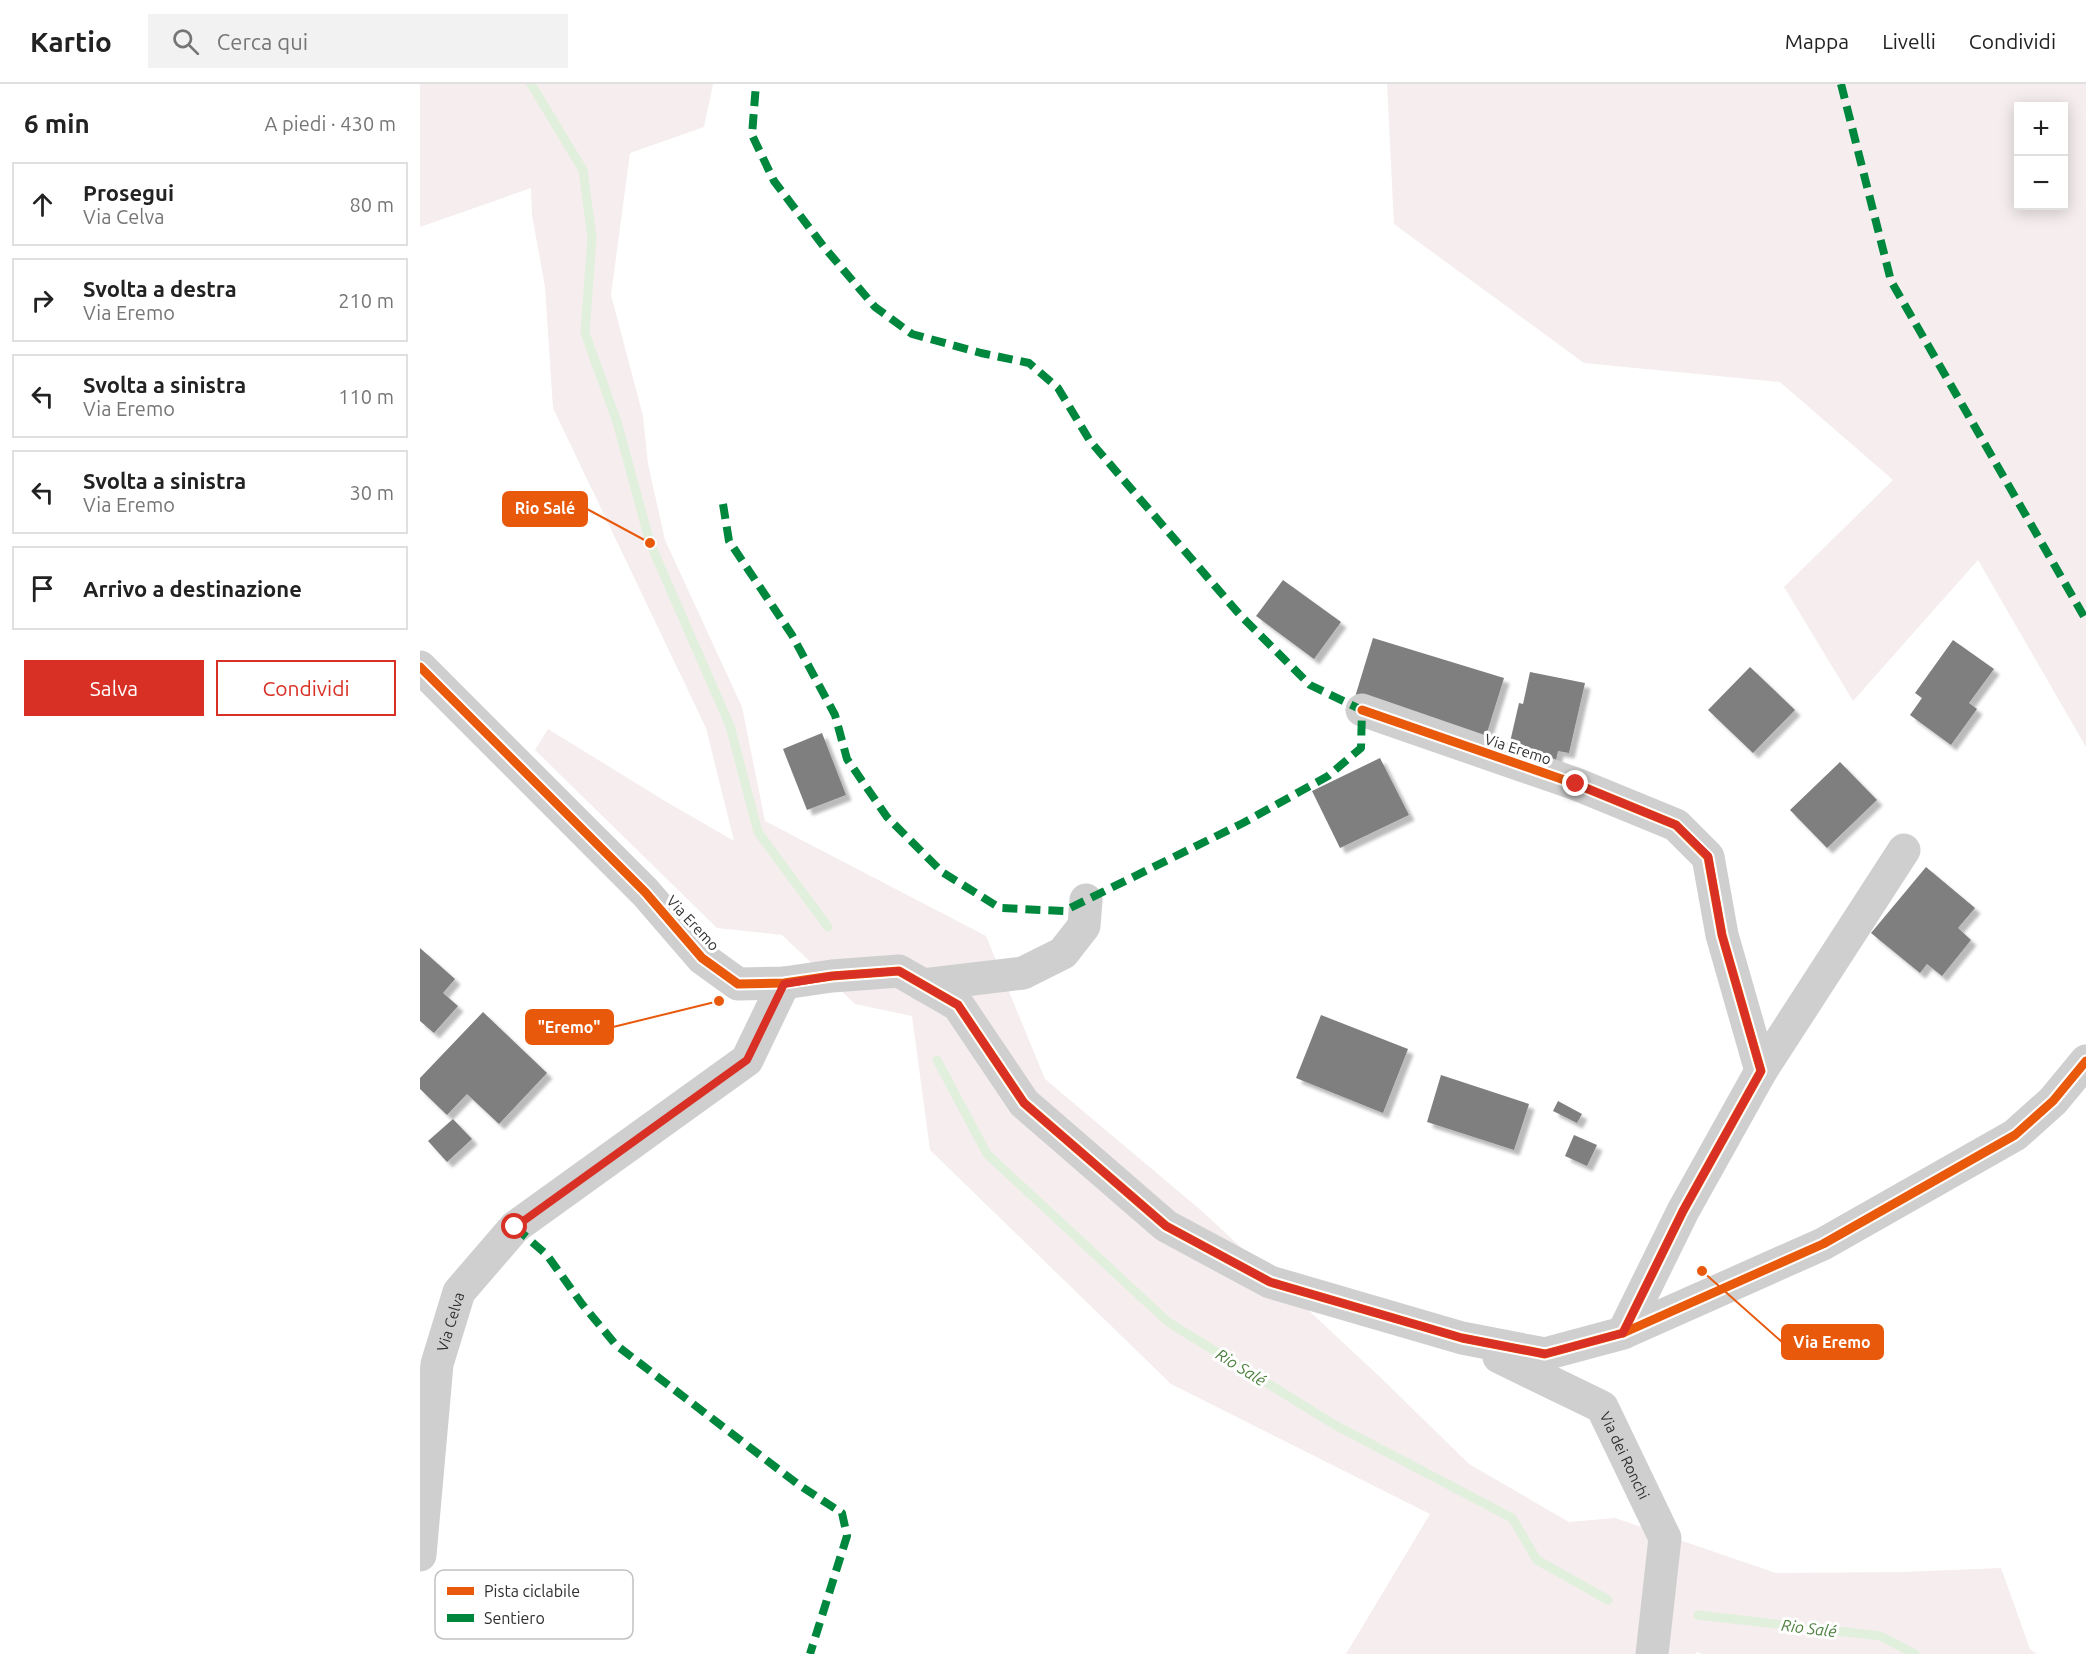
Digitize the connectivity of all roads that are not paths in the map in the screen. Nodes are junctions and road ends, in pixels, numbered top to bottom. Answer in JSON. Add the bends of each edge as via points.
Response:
{"nodes":[{"id":1,"x":420,"y":667,"type":"edge"},
{"id":2,"x":1362,"y":710,"type":"dead end"},
{"id":3,"x":1904,"y":850,"type":"dead end"},
{"id":4,"x":1086,"y":900,"type":"dead end"},
{"id":5,"x":784,"y":984,"type":"junction"},
{"id":6,"x":923,"y":985,"type":"junction"},
{"id":7,"x":2086,"y":1061,"type":"edge"},
{"id":8,"x":1761,"y":1071,"type":"junction"},
{"id":9,"x":1623,"y":1333,"type":"junction"},
{"id":10,"x":1462,"y":1338,"type":"junction"},
{"id":11,"x":420,"y":1555,"type":"edge"},
{"id":12,"x":1652,"y":1654,"type":"edge"}],
"edges":[{"from":1,"to":5,"type":"street","name":"Via Eremo","via":[[645,892],[702,958],[738,984]]},
{"from":2,"to":8,"type":"street","name":"Via Eremo","via":[[1576,784],[1676,825],[1708,856],[1722,935]]},
{"from":3,"to":8,"type":"street"},
{"from":4,"to":6,"type":"street","via":[[1084,926],[1063,953],[1023,973]]},
{"from":5,"to":6,"type":"street","name":"Via Eremo","via":[[899,971]]},
{"from":5,"to":11,"type":"street","name":"Via Celva","via":[[747,1060],[515,1227],[459,1292],[437,1364]]},
{"from":6,"to":10,"type":"street","name":"Via Eremo","via":[[958,1005],[1024,1103],[1166,1226],[1270,1282]]},
{"from":7,"to":9,"type":"street","name":"Via Eremo","via":[[2053,1101],[2015,1135],[1823,1244]]},
{"from":8,"to":9,"type":"street","via":[[1683,1211]]},
{"from":9,"to":10,"type":"street","name":"Via Eremo","via":[[1545,1354]]},
{"from":10,"to":12,"type":"street","name":"Via dei Ronchi","via":[[1602,1407],[1665,1538]]}]}
